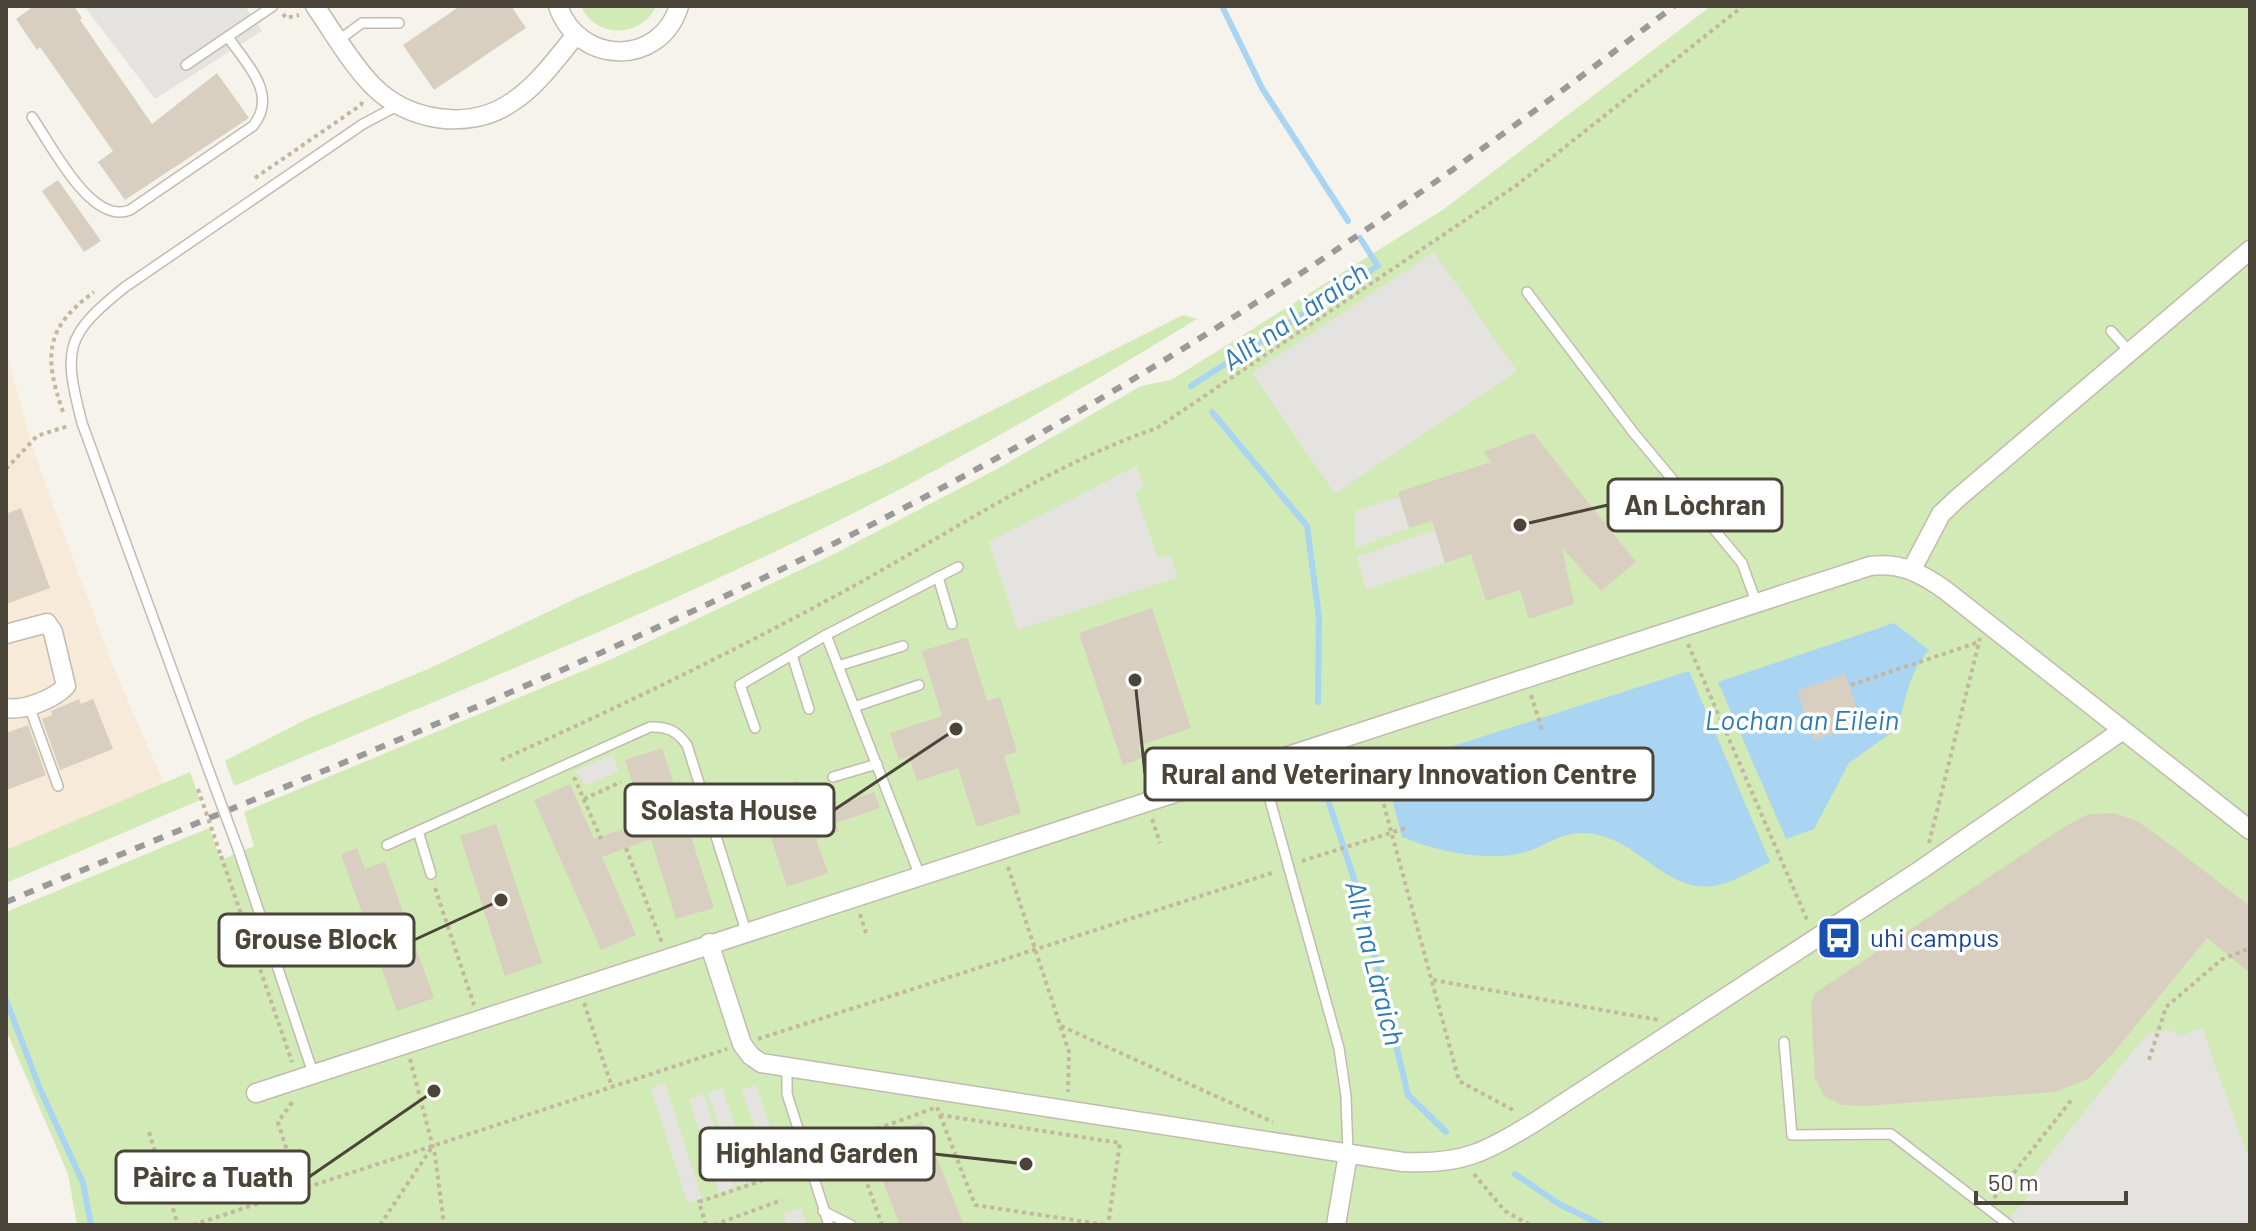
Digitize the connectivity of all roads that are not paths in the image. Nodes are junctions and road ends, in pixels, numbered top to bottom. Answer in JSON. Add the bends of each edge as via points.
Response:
{"nodes":[{"id":1,"x":275,"y":6,"type":"edge"},
{"id":2,"x":558,"y":6,"type":"edge"},
{"id":3,"x":679,"y":6,"type":"edge"},
{"id":4,"x":313,"y":12,"type":"edge"},
{"id":5,"x":399,"y":23,"type":"dead end"},
{"id":6,"x":575,"y":36,"type":"junction"},
{"id":7,"x":228,"y":37,"type":"junction"},
{"id":8,"x":339,"y":40,"type":"junction"},
{"id":9,"x":186,"y":65,"type":"dead end"},
{"id":10,"x":397,"y":106,"type":"junction"},
{"id":11,"x":32,"y":117,"type":"dead end"},
{"id":12,"x":2250,"y":250,"type":"edge"},
{"id":13,"x":1527,"y":292,"type":"dead end"},
{"id":14,"x":2111,"y":331,"type":"dead end"},
{"id":15,"x":2130,"y":353,"type":"junction"},
{"id":16,"x":958,"y":567,"type":"dead end"},
{"id":17,"x":1912,"y":569,"type":"junction"},
{"id":18,"x":938,"y":577,"type":"junction"},
{"id":19,"x":1756,"y":602,"type":"junction"},
{"id":20,"x":952,"y":624,"type":"dead end"},
{"id":21,"x":6,"y":634,"type":"edge"},
{"id":22,"x":826,"y":635,"type":"junction"},
{"id":23,"x":903,"y":646,"type":"dead end"},
{"id":24,"x":792,"y":655,"type":"junction"},
{"id":25,"x":838,"y":666,"type":"junction"},
{"id":26,"x":919,"y":685,"type":"dead end"},
{"id":27,"x":29,"y":705,"type":"junction"},
{"id":28,"x":854,"y":707,"type":"junction"},
{"id":29,"x":6,"y":708,"type":"edge"},
{"id":30,"x":809,"y":709,"type":"dead end"},
{"id":31,"x":755,"y":728,"type":"dead end"},
{"id":32,"x":2123,"y":730,"type":"junction"},
{"id":33,"x":877,"y":764,"type":"junction"},
{"id":34,"x":1260,"y":764,"type":"junction"},
{"id":35,"x":833,"y":777,"type":"dead end"},
{"id":36,"x":58,"y":786,"type":"dead end"},
{"id":37,"x":2247,"y":824,"type":"edge"},
{"id":38,"x":418,"y":831,"type":"junction"},
{"id":39,"x":387,"y":845,"type":"dead end"},
{"id":40,"x":431,"y":874,"type":"road end"},
{"id":41,"x":920,"y":876,"type":"junction"},
{"id":42,"x":746,"y":931,"type":"junction"},
{"id":43,"x":709,"y":943,"type":"junction"},
{"id":44,"x":1784,"y":1042,"type":"dead end"},
{"id":45,"x":787,"y":1066,"type":"junction"},
{"id":46,"x":305,"y":1076,"type":"junction"},
{"id":47,"x":256,"y":1093,"type":"dead end"},
{"id":48,"x":1348,"y":1154,"type":"junction"},
{"id":49,"x":823,"y":1211,"type":"junction"},
{"id":50,"x":829,"y":1225,"type":"edge"},
{"id":51,"x":851,"y":1225,"type":"edge"},
{"id":52,"x":1336,"y":1225,"type":"edge"},
{"id":53,"x":2009,"y":1225,"type":"edge"}],
"edges":[{"from":1,"to":7,"type":"lane"},
{"from":2,"to":6,"type":"street"},
{"from":3,"to":6,"type":"street","via":[[669,27],[640,50],[605,52]]},
{"from":4,"to":8,"type":"street"},
{"from":5,"to":8,"type":"lane","via":[[362,23]]},
{"from":6,"to":10,"type":"street","via":[[526,90],[493,112],[441,119]]},
{"from":7,"to":9,"type":"lane"},
{"from":7,"to":11,"type":"lane","via":[[262,88],[261,117],[130,210],[114,213],[95,205]]},
{"from":8,"to":10,"type":"street","via":[[364,76]]},
{"from":10,"to":46,"type":"lane","bridge":true,"via":[[125,287],[94,312],[70,351],[82,423],[238,849]]},
{"from":12,"to":15,"type":"street"},
{"from":13,"to":19,"type":"lane","via":[[1742,563]]},
{"from":14,"to":15,"type":"lane"},
{"from":15,"to":17,"type":"street","via":[[1950,505]]},
{"from":16,"to":18,"type":"lane"},
{"from":17,"to":19,"type":"street","via":[[1889,563],[1870,566]]},
{"from":17,"to":32,"type":"street"},
{"from":18,"to":20,"type":"lane"},
{"from":18,"to":22,"type":"lane"},
{"from":19,"to":34,"type":"street"},
{"from":21,"to":27,"type":"street","via":[[47,623],[53,632],[66,686]]},
{"from":22,"to":24,"type":"lane"},
{"from":22,"to":25,"type":"lane"},
{"from":23,"to":25,"type":"lane"},
{"from":24,"to":30,"type":"lane"},
{"from":24,"to":31,"type":"lane","via":[[740,685]]},
{"from":25,"to":28,"type":"lane"},
{"from":26,"to":28,"type":"lane"},
{"from":27,"to":29,"type":"street"},
{"from":27,"to":36,"type":"lane"},
{"from":28,"to":33,"type":"lane"},
{"from":32,"to":37,"type":"street"},
{"from":32,"to":48,"type":"street","via":[[1922,869],[1535,1122],[1461,1160],[1438,1164]]},
{"from":33,"to":35,"type":"lane"},
{"from":33,"to":41,"type":"lane"},
{"from":34,"to":41,"type":"street"},
{"from":34,"to":48,"type":"lane","via":[[1339,1048]]},
{"from":38,"to":39,"type":"lane"},
{"from":38,"to":40,"type":"lane"},
{"from":38,"to":42,"type":"lane","via":[[660,727],[679,734],[687,745]]},
{"from":41,"to":42,"type":"street"},
{"from":42,"to":43,"type":"street"},
{"from":43,"to":45,"type":"street","via":[[742,1044],[761,1063]]},
{"from":43,"to":46,"type":"street"},
{"from":44,"to":53,"type":"lane","via":[[1792,1135],[1891,1134]]},
{"from":45,"to":48,"type":"street"},
{"from":45,"to":49,"type":"lane","via":[[787,1094]]},
{"from":46,"to":47,"type":"street"},
{"from":48,"to":52,"type":"street"},
{"from":49,"to":50,"type":"lane"},
{"from":49,"to":51,"type":"lane"}]}
